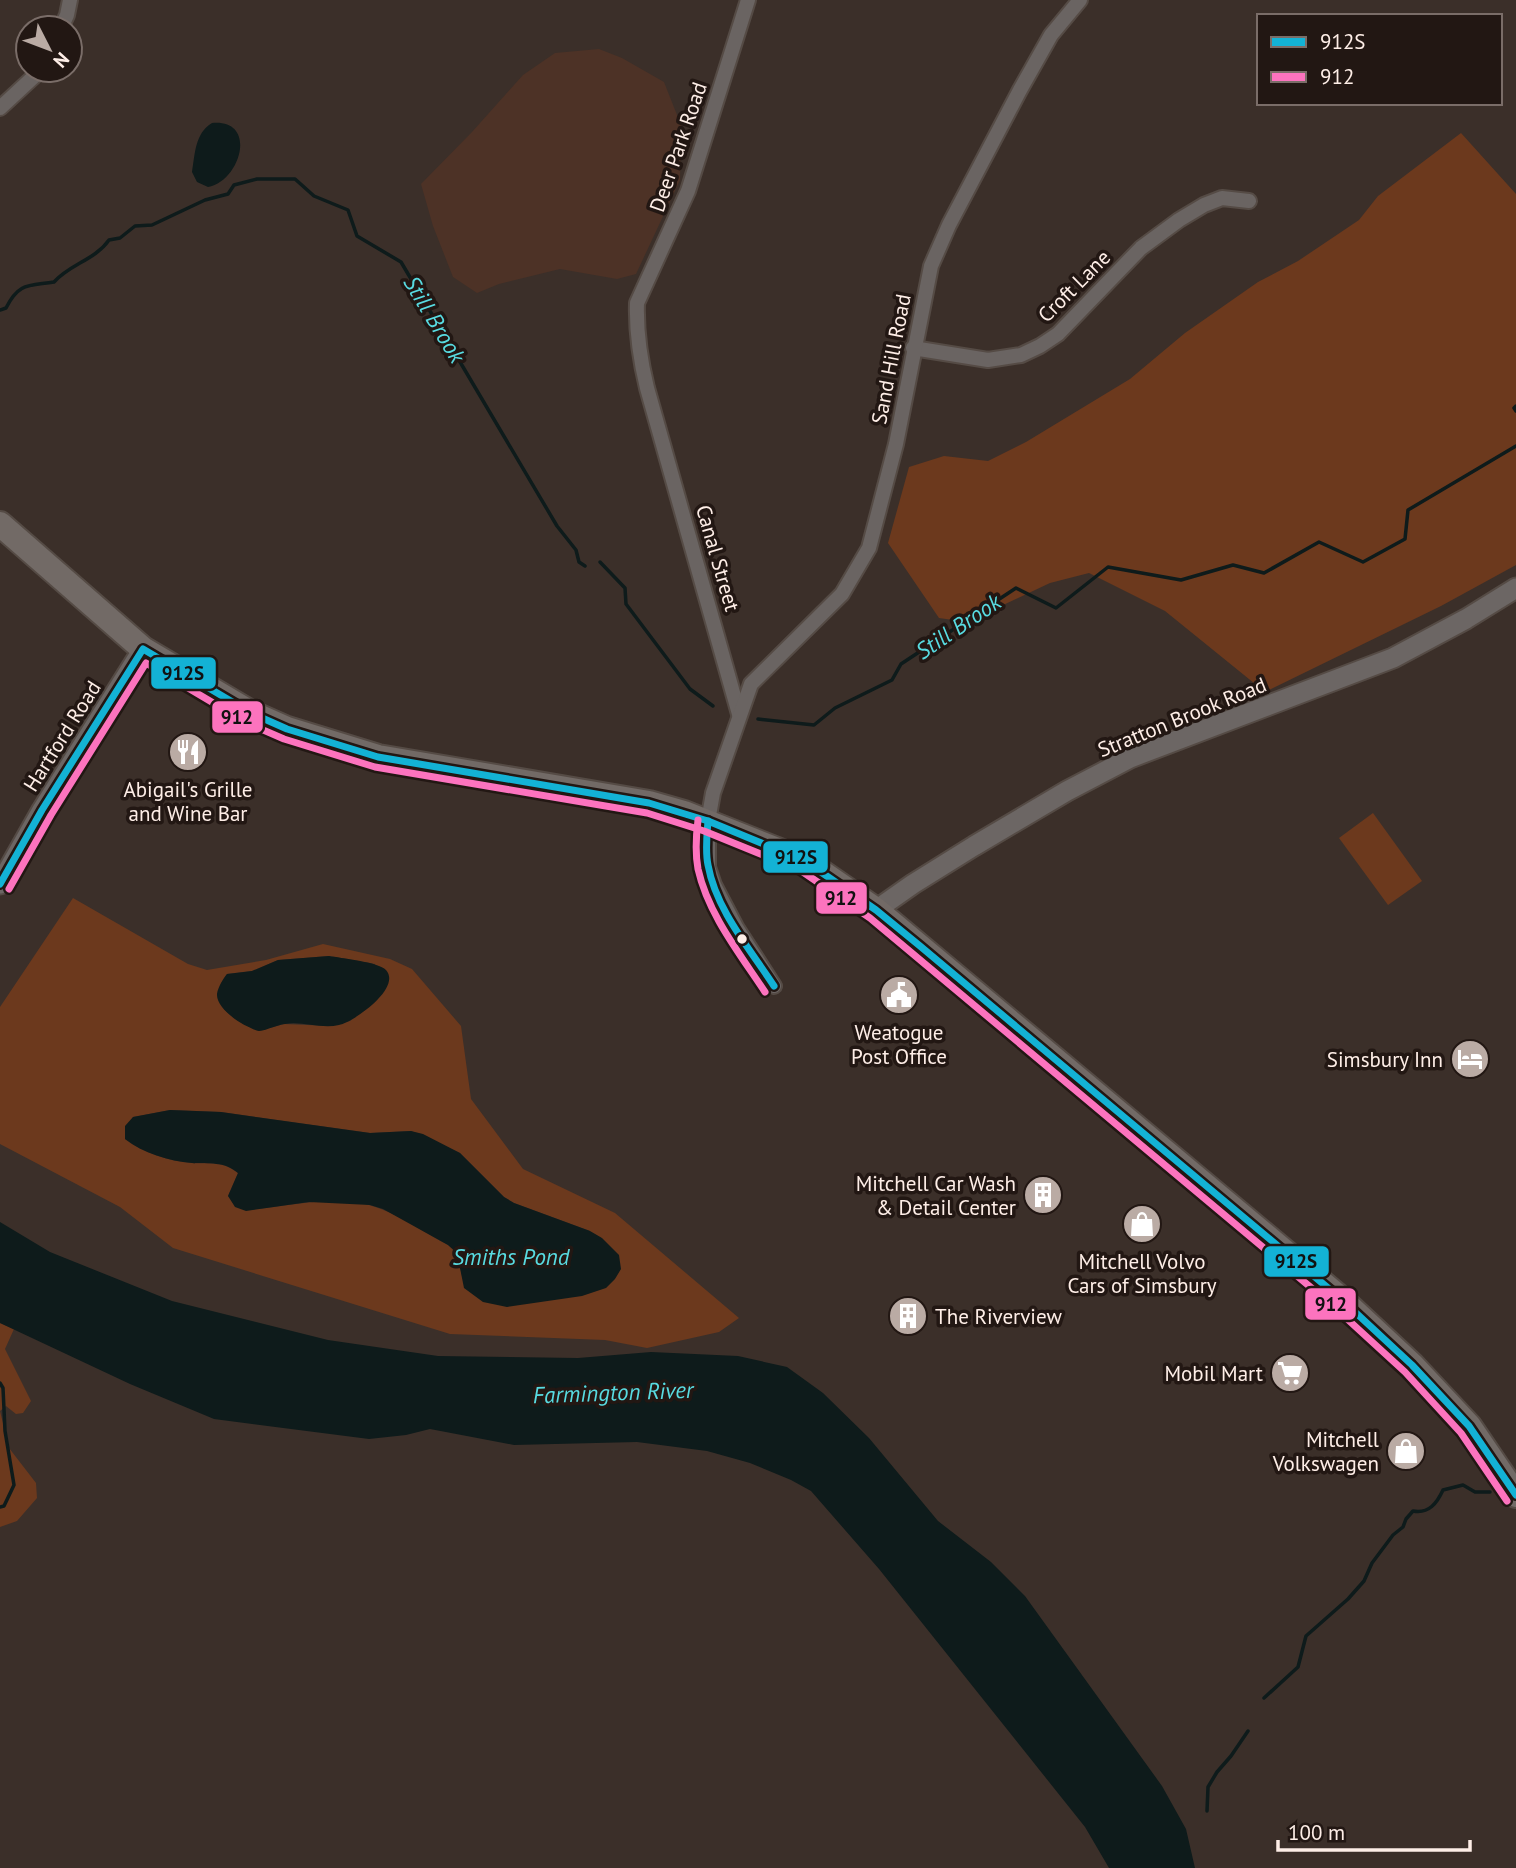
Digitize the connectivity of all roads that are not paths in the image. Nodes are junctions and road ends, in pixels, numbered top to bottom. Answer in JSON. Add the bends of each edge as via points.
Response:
{"nodes":[{"id":1,"x":1080,"y":0,"type":"edge"},
{"id":2,"x":746,"y":1,"type":"edge"},
{"id":3,"x":26,"y":84,"type":"edge"},
{"id":4,"x":0,"y":108,"type":"edge"},
{"id":5,"x":1249,"y":201,"type":"dead end"},
{"id":6,"x":637,"y":303,"type":"joint"},
{"id":7,"x":914,"y":348,"type":"junction"},
{"id":8,"x":0,"y":524,"type":"edge"},
{"id":9,"x":1516,"y":588,"type":"edge"},
{"id":10,"x":143,"y":649,"type":"junction"},
{"id":11,"x":739,"y":714,"type":"junction"},
{"id":12,"x":708,"y":821,"type":"junction"},
{"id":13,"x":0,"y":884,"type":"edge"},
{"id":14,"x":876,"y":911,"type":"junction"},
{"id":15,"x":774,"y":986,"type":"dead end"},
{"id":16,"x":1516,"y":1496,"type":"edge"}],
"edges":[{"from":1,"to":7,"type":"street","name":"Sand Hill Road","via":[[1051,35],[950,225],[931,266]]},
{"from":2,"to":6,"type":"street","name":"Deer Park Road","via":[[688,191]]},
{"from":3,"to":4,"type":"street"},
{"from":5,"to":7,"type":"street","name":"Croft Lane","via":[[1222,198],[1179,220],[1141,247],[1058,334],[1021,355],[988,360]]},
{"from":6,"to":11,"type":"street","name":"Canal Street","via":[[637,340],[647,388]]},
{"from":7,"to":11,"type":"street","name":"Sand Hill Road","via":[[869,548],[842,594],[751,684]]},
{"from":8,"to":10,"type":"highway"},
{"from":9,"to":14,"type":"street","name":"Stratton Brook Road","via":[[1393,658],[1130,758],[997,832]]},
{"from":10,"to":12,"type":"highway","via":[[251,713],[378,757],[649,803]]},
{"from":10,"to":13,"type":"street","name":"Hartford Road"},
{"from":11,"to":12,"type":"street"},
{"from":12,"to":14,"type":"highway","via":[[805,861]]},
{"from":12,"to":15,"type":"street","via":[[708,867],[714,885]]},
{"from":14,"to":16,"type":"highway","via":[[1347,1305],[1469,1426]]}]}
